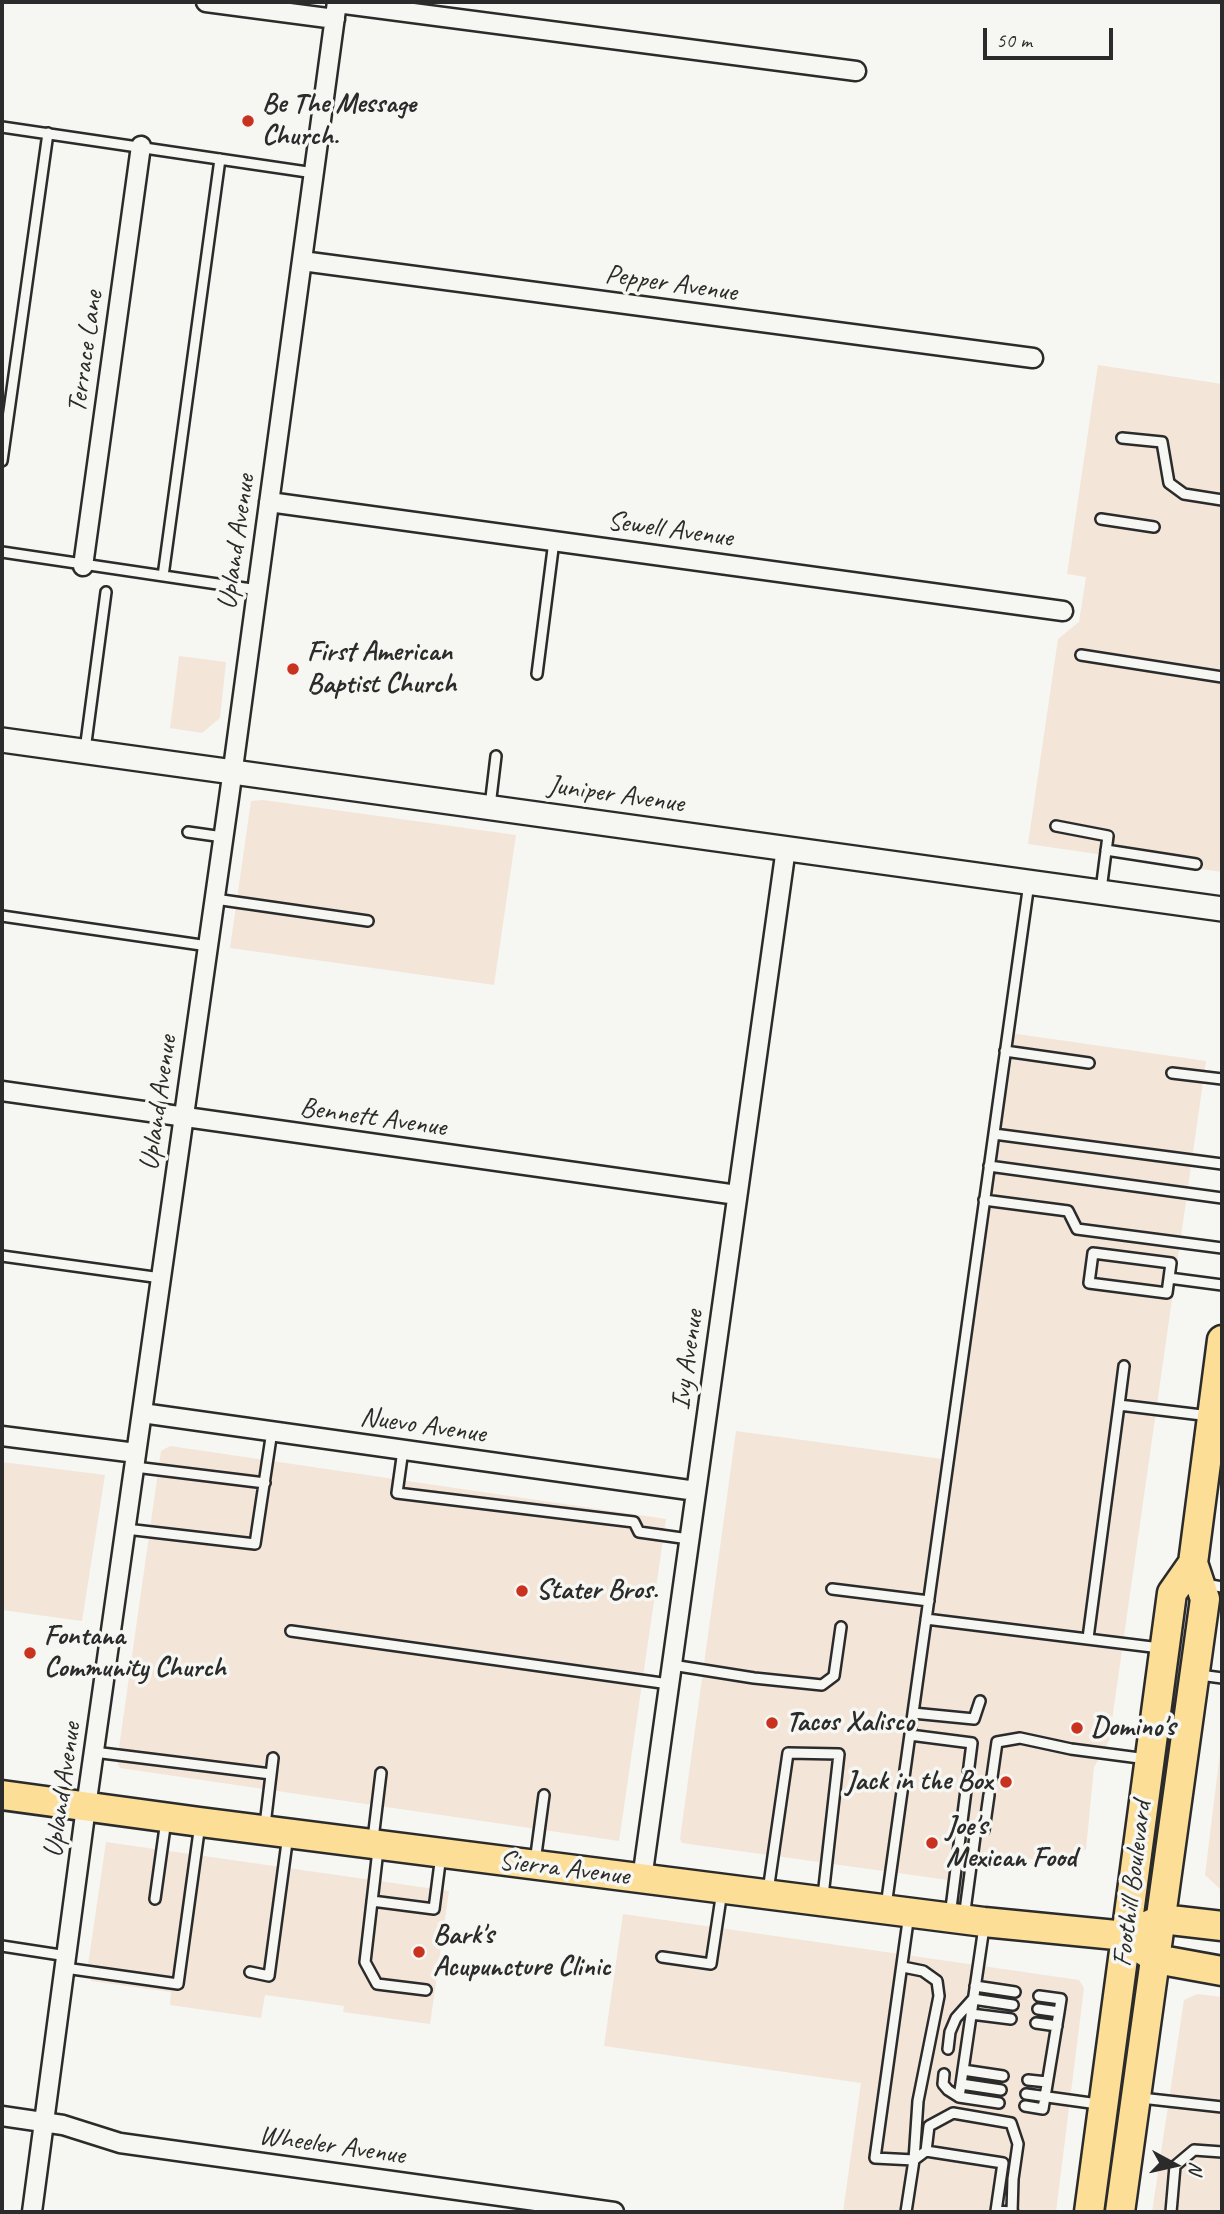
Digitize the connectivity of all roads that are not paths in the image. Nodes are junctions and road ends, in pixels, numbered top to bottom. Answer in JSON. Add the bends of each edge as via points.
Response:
{"nodes":[{"id":1,"x":206,"y":2,"type":"edge"},
{"id":2,"x":336,"y":8,"type":"edge"},
{"id":3,"x":856,"y":71,"type":"dead end"},
{"id":4,"x":2,"y":127,"type":"edge"},
{"id":5,"x":48,"y":133,"type":"junction"},
{"id":6,"x":141,"y":146,"type":"junction"},
{"id":7,"x":220,"y":159,"type":"junction"},
{"id":8,"x":314,"y":173,"type":"junction"},
{"id":9,"x":302,"y":261,"type":"junction"},
{"id":10,"x":1033,"y":358,"type":"dead end"},
{"id":11,"x":1122,"y":438,"type":"dead end"},
{"id":12,"x":2,"y":461,"type":"edge"},
{"id":13,"x":1222,"y":500,"type":"edge"},
{"id":14,"x":269,"y":502,"type":"junction"},
{"id":15,"x":1101,"y":519,"type":"dead end"},
{"id":16,"x":1154,"y":527,"type":"dead end"},
{"id":17,"x":554,"y":541,"type":"junction"},
{"id":18,"x":2,"y":552,"type":"edge"},
{"id":19,"x":83,"y":566,"type":"junction"},
{"id":20,"x":163,"y":576,"type":"junction"},
{"id":21,"x":258,"y":590,"type":"junction"},
{"id":22,"x":106,"y":592,"type":"dead end"},
{"id":23,"x":1063,"y":611,"type":"dead end"},
{"id":24,"x":1081,"y":655,"type":"dead end"},
{"id":25,"x":537,"y":674,"type":"dead end"},
{"id":26,"x":1222,"y":677,"type":"edge"},
{"id":27,"x":2,"y":740,"type":"edge"},
{"id":28,"x":85,"y":752,"type":"junction"},
{"id":29,"x":496,"y":757,"type":"dead end"},
{"id":30,"x":233,"y":772,"type":"junction"},
{"id":31,"x":489,"y":807,"type":"junction"},
{"id":32,"x":1056,"y":826,"type":"dead end"},
{"id":33,"x":188,"y":832,"type":"dead end"},
{"id":34,"x":223,"y":837,"type":"junction"},
{"id":35,"x":786,"y":848,"type":"junction"},
{"id":36,"x":1106,"y":850,"type":"junction"},
{"id":37,"x":1196,"y":864,"type":"dead end"},
{"id":38,"x":1029,"y":881,"type":"junction"},
{"id":39,"x":1101,"y":891,"type":"junction"},
{"id":40,"x":215,"y":899,"type":"junction"},
{"id":41,"x":1222,"y":908,"type":"edge"},
{"id":42,"x":2,"y":916,"type":"edge"},
{"id":43,"x":368,"y":921,"type":"dead end"},
{"id":44,"x":208,"y":946,"type":"junction"},
{"id":45,"x":1005,"y":1051,"type":"junction"},
{"id":46,"x":1089,"y":1063,"type":"dead end"},
{"id":47,"x":1172,"y":1073,"type":"dead end"},
{"id":48,"x":1222,"y":1080,"type":"edge"},
{"id":49,"x":2,"y":1091,"type":"edge"},
{"id":50,"x":184,"y":1116,"type":"junction"},
{"id":51,"x":994,"y":1133,"type":"junction"},
{"id":52,"x":1222,"y":1164,"type":"edge"},
{"id":53,"x":989,"y":1166,"type":"junction"},
{"id":54,"x":737,"y":1195,"type":"junction"},
{"id":55,"x":1222,"y":1198,"type":"edge"},
{"id":56,"x":984,"y":1200,"type":"junction"},
{"id":57,"x":1222,"y":1248,"type":"edge"},
{"id":58,"x":2,"y":1256,"type":"edge"},
{"id":59,"x":161,"y":1278,"type":"junction"},
{"id":60,"x":1169,"y":1278,"type":"junction"},
{"id":61,"x":1222,"y":1285,"type":"edge"},
{"id":62,"x":1222,"y":1340,"type":"edge"},
{"id":63,"x":1124,"y":1366,"type":"dead end"},
{"id":64,"x":1119,"y":1405,"type":"junction"},
{"id":65,"x":142,"y":1413,"type":"junction"},
{"id":66,"x":1217,"y":1417,"type":"edge"},
{"id":67,"x":272,"y":1431,"type":"junction"},
{"id":68,"x":2,"y":1436,"type":"edge"},
{"id":69,"x":403,"y":1450,"type":"junction"},
{"id":70,"x":136,"y":1460,"type":"junction"},
{"id":71,"x":265,"y":1483,"type":"junction"},
{"id":72,"x":696,"y":1491,"type":"junction"},
{"id":73,"x":126,"y":1529,"type":"junction"},
{"id":74,"x":689,"y":1539,"type":"junction"},
{"id":75,"x":1205,"y":1578,"type":"edge"},
{"id":76,"x":832,"y":1589,"type":"dead end"},
{"id":77,"x":929,"y":1601,"type":"junction"},
{"id":78,"x":926,"y":1619,"type":"junction"},
{"id":79,"x":841,"y":1627,"type":"dead end"},
{"id":80,"x":291,"y":1631,"type":"dead end"},
{"id":81,"x":1088,"y":1638,"type":"junction"},
{"id":82,"x":1164,"y":1648,"type":"junction"},
{"id":83,"x":672,"y":1665,"type":"junction"},
{"id":84,"x":1209,"y":1676,"type":"edge"},
{"id":85,"x":669,"y":1684,"type":"junction"},
{"id":86,"x":980,"y":1701,"type":"dead end"},
{"id":87,"x":913,"y":1713,"type":"junction"},
{"id":88,"x":910,"y":1735,"type":"junction"},
{"id":89,"x":94,"y":1752,"type":"junction"},
{"id":90,"x":273,"y":1758,"type":"dead end"},
{"id":91,"x":1149,"y":1759,"type":"junction"},
{"id":92,"x":382,"y":1773,"type":"dead end"},
{"id":93,"x":271,"y":1774,"type":"junction"},
{"id":94,"x":992,"y":1777,"type":"dead end"},
{"id":95,"x":2,"y":1795,"type":"edge"},
{"id":96,"x":544,"y":1795,"type":"dead end"},
{"id":97,"x":989,"y":1795,"type":"dead end"},
{"id":98,"x":86,"y":1807,"type":"junction"},
{"id":99,"x":167,"y":1818,"type":"junction"},
{"id":100,"x":200,"y":1822,"type":"junction"},
{"id":101,"x":276,"y":1832,"type":"junction"},
{"id":102,"x":375,"y":1844,"type":"junction"},
{"id":103,"x":441,"y":1853,"type":"junction"},
{"id":104,"x":535,"y":1865,"type":"junction"},
{"id":105,"x":642,"y":1879,"type":"junction"},
{"id":106,"x":722,"y":1889,"type":"junction"},
{"id":107,"x":768,"y":1895,"type":"junction"},
{"id":108,"x":155,"y":1899,"type":"dead end"},
{"id":109,"x":372,"y":1901,"type":"junction"},
{"id":110,"x":823,"y":1902,"type":"junction"},
{"id":111,"x":898,"y":1911,"type":"junction"},
{"id":112,"x":966,"y":1919,"type":"junction"},
{"id":113,"x":1162,"y":1919,"type":"junction"},
{"id":114,"x":1222,"y":1926,"type":"edge"},
{"id":115,"x":1126,"y":1936,"type":"junction"},
{"id":116,"x":2,"y":1946,"type":"edge"},
{"id":117,"x":662,"y":1957,"type":"dead end"},
{"id":118,"x":1156,"y":1959,"type":"junction"},
{"id":119,"x":66,"y":1962,"type":"junction"},
{"id":120,"x":903,"y":1967,"type":"junction"},
{"id":121,"x":1222,"y":1971,"type":"edge"},
{"id":122,"x":250,"y":1972,"type":"dead end"},
{"id":123,"x":975,"y":1986,"type":"junction"},
{"id":124,"x":426,"y":1990,"type":"dead end"},
{"id":125,"x":1015,"y":1992,"type":"dead end"},
{"id":126,"x":1039,"y":1996,"type":"dead end"},
{"id":127,"x":973,"y":1999,"type":"junction"},
{"id":128,"x":1013,"y":2005,"type":"dead end"},
{"id":129,"x":1038,"y":2009,"type":"dead end"},
{"id":130,"x":1059,"y":2012,"type":"junction"},
{"id":131,"x":971,"y":2014,"type":"junction"},
{"id":132,"x":1011,"y":2020,"type":"dead end"},
{"id":133,"x":1036,"y":2023,"type":"dead end"},
{"id":134,"x":1057,"y":2026,"type":"junction"},
{"id":135,"x":948,"y":2049,"type":"dead end"},
{"id":136,"x":963,"y":2070,"type":"junction"},
{"id":137,"x":944,"y":2074,"type":"dead end"},
{"id":138,"x":1003,"y":2076,"type":"dead end"},
{"id":139,"x":1028,"y":2080,"type":"dead end"},
{"id":140,"x":1047,"y":2082,"type":"junction"},
{"id":141,"x":961,"y":2084,"type":"junction"},
{"id":142,"x":1001,"y":2090,"type":"dead end"},
{"id":143,"x":1026,"y":2094,"type":"dead end"},
{"id":144,"x":960,"y":2097,"type":"junction"},
{"id":145,"x":1045,"y":2097,"type":"junction"},
{"id":146,"x":1136,"y":2097,"type":"junction"},
{"id":147,"x":999,"y":2103,"type":"dead end"},
{"id":148,"x":1104,"y":2105,"type":"junction"},
{"id":149,"x":1025,"y":2106,"type":"dead end"},
{"id":150,"x":1222,"y":2107,"type":"edge"},
{"id":151,"x":2,"y":2116,"type":"edge"},
{"id":152,"x":45,"y":2122,"type":"junction"},
{"id":153,"x":926,"y":2151,"type":"junction"},
{"id":154,"x":1222,"y":2152,"type":"edge"},
{"id":155,"x":914,"y":2160,"type":"junction"},
{"id":156,"x":996,"y":2211,"type":"edge"},
{"id":157,"x":33,"y":2212,"type":"edge"},
{"id":158,"x":614,"y":2212,"type":"edge"},
{"id":159,"x":906,"y":2212,"type":"edge"},
{"id":160,"x":1012,"y":2212,"type":"edge"},
{"id":161,"x":1089,"y":2212,"type":"edge"},
{"id":162,"x":1120,"y":2212,"type":"edge"},
{"id":163,"x":1171,"y":2212,"type":"edge"}],
"edges":[{"from":1,"to":2,"type":"street"},
{"from":2,"to":3,"type":"street"},
{"from":2,"to":8,"type":"street","name":"Upland Avenue"},
{"from":4,"to":5,"type":"lane"},
{"from":5,"to":6,"type":"lane"},
{"from":5,"to":12,"type":"lane"},
{"from":6,"to":7,"type":"lane"},
{"from":6,"to":19,"type":"street","name":"Terrace Lane"},
{"from":7,"to":8,"type":"lane"},
{"from":7,"to":20,"type":"lane"},
{"from":8,"to":9,"type":"street","name":"Upland Avenue"},
{"from":9,"to":10,"type":"street","name":"Pepper Avenue"},
{"from":9,"to":14,"type":"street","name":"Upland Avenue"},
{"from":11,"to":13,"type":"lane","via":[[1162,443],[1170,483],[1184,494]]},
{"from":14,"to":17,"type":"street","name":"Sewell Avenue"},
{"from":14,"to":21,"type":"street","name":"Upland Avenue"},
{"from":15,"to":16,"type":"lane"},
{"from":17,"to":23,"type":"street","name":"Sewell Avenue"},
{"from":17,"to":25,"type":"lane"},
{"from":18,"to":19,"type":"lane"},
{"from":19,"to":20,"type":"lane"},
{"from":20,"to":21,"type":"lane"},
{"from":21,"to":30,"type":"street","name":"Upland Avenue"},
{"from":22,"to":28,"type":"lane"},
{"from":24,"to":26,"type":"lane"},
{"from":27,"to":28,"type":"street","name":"Juniper Avenue"},
{"from":28,"to":30,"type":"street","name":"Juniper Avenue"},
{"from":29,"to":31,"type":"lane"},
{"from":30,"to":31,"type":"street","name":"Juniper Avenue"},
{"from":30,"to":34,"type":"street","name":"Upland Avenue"},
{"from":31,"to":35,"type":"street","name":"Juniper Avenue"},
{"from":32,"to":36,"type":"lane","via":[[1108,835]]},
{"from":33,"to":34,"type":"lane"},
{"from":34,"to":40,"type":"street","name":"Upland Avenue"},
{"from":35,"to":38,"type":"street","name":"Juniper Avenue"},
{"from":35,"to":54,"type":"street","name":"Ivy Avenue"},
{"from":36,"to":37,"type":"lane"},
{"from":36,"to":39,"type":"lane"},
{"from":38,"to":39,"type":"street","name":"Juniper Avenue"},
{"from":38,"to":45,"type":"lane"},
{"from":39,"to":41,"type":"street","name":"Juniper Avenue"},
{"from":40,"to":43,"type":"lane"},
{"from":40,"to":44,"type":"street","name":"Upland Avenue"},
{"from":42,"to":44,"type":"lane"},
{"from":44,"to":50,"type":"street","name":"Upland Avenue"},
{"from":45,"to":46,"type":"lane"},
{"from":45,"to":51,"type":"lane"},
{"from":47,"to":48,"type":"lane"},
{"from":49,"to":50,"type":"street","name":"Bennett Avenue"},
{"from":50,"to":54,"type":"street","name":"Bennett Avenue"},
{"from":50,"to":59,"type":"street","name":"Upland Avenue"},
{"from":51,"to":52,"type":"lane"},
{"from":51,"to":53,"type":"lane"},
{"from":53,"to":55,"type":"lane"},
{"from":53,"to":56,"type":"lane"},
{"from":54,"to":72,"type":"street","name":"Ivy Avenue"},
{"from":56,"to":57,"type":"lane","via":[[1068,1210],[1077,1229]]},
{"from":56,"to":77,"type":"lane"},
{"from":58,"to":59,"type":"lane"},
{"from":59,"to":65,"type":"street","name":"Upland Avenue"},
{"from":60,"to":60,"type":"lane","via":[[1167,1293],[1089,1283],[1093,1253],[1171,1263]]},
{"from":60,"to":61,"type":"lane"},
{"from":62,"to":66,"type":"main road","name":"Foothill Boulevard"},
{"from":63,"to":64,"type":"lane"},
{"from":64,"to":66,"type":"lane"},
{"from":64,"to":81,"type":"lane"},
{"from":65,"to":67,"type":"street","name":"Nuevo Avenue"},
{"from":65,"to":70,"type":"street","name":"Upland Avenue"},
{"from":66,"to":75,"type":"main road","name":"Foothill Boulevard"},
{"from":67,"to":69,"type":"street","name":"Nuevo Avenue"},
{"from":67,"to":71,"type":"lane"},
{"from":68,"to":70,"type":"street"},
{"from":69,"to":72,"type":"street","name":"Nuevo Avenue"},
{"from":69,"to":74,"type":"lane","via":[[397,1493],[634,1522],[639,1532]]},
{"from":70,"to":71,"type":"lane"},
{"from":70,"to":73,"type":"street","name":"Upland Avenue"},
{"from":71,"to":73,"type":"lane","via":[[255,1544]]},
{"from":72,"to":74,"type":"street","name":"Ivy Avenue"},
{"from":73,"to":89,"type":"street","name":"Upland Avenue"},
{"from":74,"to":83,"type":"street","name":"Ivy Avenue"},
{"from":75,"to":82,"type":"main road","name":"Foothill Boulevard","via":[[1172,1593]]},
{"from":75,"to":84,"type":"main road","name":"Foothill Boulevard"},
{"from":76,"to":77,"type":"lane"},
{"from":77,"to":78,"type":"lane"},
{"from":78,"to":81,"type":"lane"},
{"from":78,"to":87,"type":"lane"},
{"from":79,"to":83,"type":"lane","via":[[834,1676],[821,1685]]},
{"from":80,"to":85,"type":"lane"},
{"from":81,"to":82,"type":"lane"},
{"from":82,"to":91,"type":"main road","name":"Foothill Boulevard"},
{"from":83,"to":85,"type":"street","name":"Ivy Avenue"},
{"from":84,"to":113,"type":"main road","name":"Foothill Boulevard"},
{"from":85,"to":105,"type":"street","name":"Ivy Avenue"},
{"from":86,"to":87,"type":"lane","via":[[974,1719]]},
{"from":87,"to":88,"type":"lane"},
{"from":88,"to":111,"type":"lane"},
{"from":88,"to":112,"type":"lane","via":[[972,1743]]},
{"from":89,"to":93,"type":"lane"},
{"from":89,"to":98,"type":"street","name":"Upland Avenue"},
{"from":90,"to":93,"type":"lane"},
{"from":91,"to":94,"type":"lane","via":[[1020,1738],[997,1742]]},
{"from":91,"to":115,"type":"main road","name":"Foothill Boulevard"},
{"from":92,"to":102,"type":"lane"},
{"from":93,"to":101,"type":"lane"},
{"from":95,"to":98,"type":"main road","name":"Sierra Avenue"},
{"from":96,"to":104,"type":"lane"},
{"from":97,"to":112,"type":"lane"},
{"from":98,"to":99,"type":"main road","name":"Sierra Avenue"},
{"from":98,"to":119,"type":"street","name":"Upland Avenue"},
{"from":99,"to":100,"type":"main road","name":"Sierra Avenue"},
{"from":99,"to":108,"type":"lane"},
{"from":100,"to":101,"type":"main road","name":"Sierra Avenue"},
{"from":100,"to":119,"type":"lane","via":[[178,1984]]},
{"from":101,"to":102,"type":"main road","name":"Sierra Avenue"},
{"from":101,"to":122,"type":"lane","via":[[269,1976]]},
{"from":102,"to":103,"type":"main road","name":"Sierra Avenue"},
{"from":102,"to":109,"type":"lane"},
{"from":103,"to":104,"type":"main road","name":"Sierra Avenue"},
{"from":103,"to":109,"type":"lane","via":[[434,1909]]},
{"from":104,"to":105,"type":"main road","name":"Sierra Avenue"},
{"from":105,"to":106,"type":"main road","name":"Sierra Avenue"},
{"from":106,"to":107,"type":"main road","name":"Sierra Avenue"},
{"from":106,"to":117,"type":"lane","via":[[711,1964]]},
{"from":107,"to":110,"type":"main road","name":"Sierra Avenue"},
{"from":107,"to":110,"type":"lane","via":[[788,1753],[839,1754]]},
{"from":109,"to":124,"type":"lane","via":[[365,1962],[377,1984]]},
{"from":110,"to":111,"type":"main road","name":"Sierra Avenue"},
{"from":111,"to":112,"type":"main road","name":"Sierra Avenue"},
{"from":111,"to":120,"type":"lane"},
{"from":112,"to":115,"type":"main road","name":"Sierra Avenue"},
{"from":112,"to":123,"type":"lane"},
{"from":113,"to":114,"type":"main road"},
{"from":113,"to":115,"type":"main road"},
{"from":113,"to":118,"type":"main road","name":"Foothill Boulevard"},
{"from":115,"to":118,"type":"main road"},
{"from":115,"to":148,"type":"main road","name":"Foothill Boulevard"},
{"from":116,"to":119,"type":"lane"},
{"from":118,"to":121,"type":"main road"},
{"from":118,"to":146,"type":"main road","name":"Foothill Boulevard"},
{"from":119,"to":152,"type":"street","name":"Upland Avenue"},
{"from":120,"to":155,"type":"lane","via":[[923,1971],[937,1981],[939,1996],[918,2101]]},
{"from":120,"to":155,"type":"lane","via":[[875,2158]]},
{"from":123,"to":125,"type":"lane"},
{"from":123,"to":127,"type":"lane"},
{"from":126,"to":130,"type":"lane","via":[[1061,1999]]},
{"from":127,"to":128,"type":"lane"},
{"from":127,"to":131,"type":"lane"},
{"from":127,"to":135,"type":"lane","via":[[956,2018]]},
{"from":129,"to":130,"type":"lane"},
{"from":130,"to":134,"type":"lane"},
{"from":131,"to":132,"type":"lane"},
{"from":131,"to":136,"type":"lane"},
{"from":133,"to":134,"type":"lane"},
{"from":134,"to":140,"type":"lane"},
{"from":136,"to":138,"type":"lane"},
{"from":136,"to":141,"type":"lane"},
{"from":137,"to":144,"type":"lane","via":[[943,2084]]},
{"from":139,"to":140,"type":"lane"},
{"from":140,"to":145,"type":"lane"},
{"from":141,"to":142,"type":"lane"},
{"from":141,"to":144,"type":"lane"},
{"from":143,"to":145,"type":"lane"},
{"from":144,"to":147,"type":"lane"},
{"from":145,"to":148,"type":"lane"},
{"from":145,"to":149,"type":"lane","via":[[1043,2109]]},
{"from":146,"to":150,"type":"lane"},
{"from":146,"to":162,"type":"main road","name":"Foothill Boulevard"},
{"from":148,"to":161,"type":"main road","name":"Foothill Boulevard"},
{"from":151,"to":152,"type":"street","name":"Wheeler Avenue"},
{"from":152,"to":157,"type":"street","name":"Upland Avenue"},
{"from":152,"to":158,"type":"street","name":"Wheeler Avenue","via":[[120,2143]]},
{"from":153,"to":155,"type":"lane"},
{"from":153,"to":156,"type":"lane","via":[[1003,2163]]},
{"from":153,"to":160,"type":"lane","via":[[929,2126],[953,2113],[1011,2123],[1018,2144]]},
{"from":154,"to":163,"type":"lane","via":[[1194,2150],[1175,2166]]},
{"from":155,"to":159,"type":"lane"},
{"from":156,"to":160,"type":"lane"}]}
